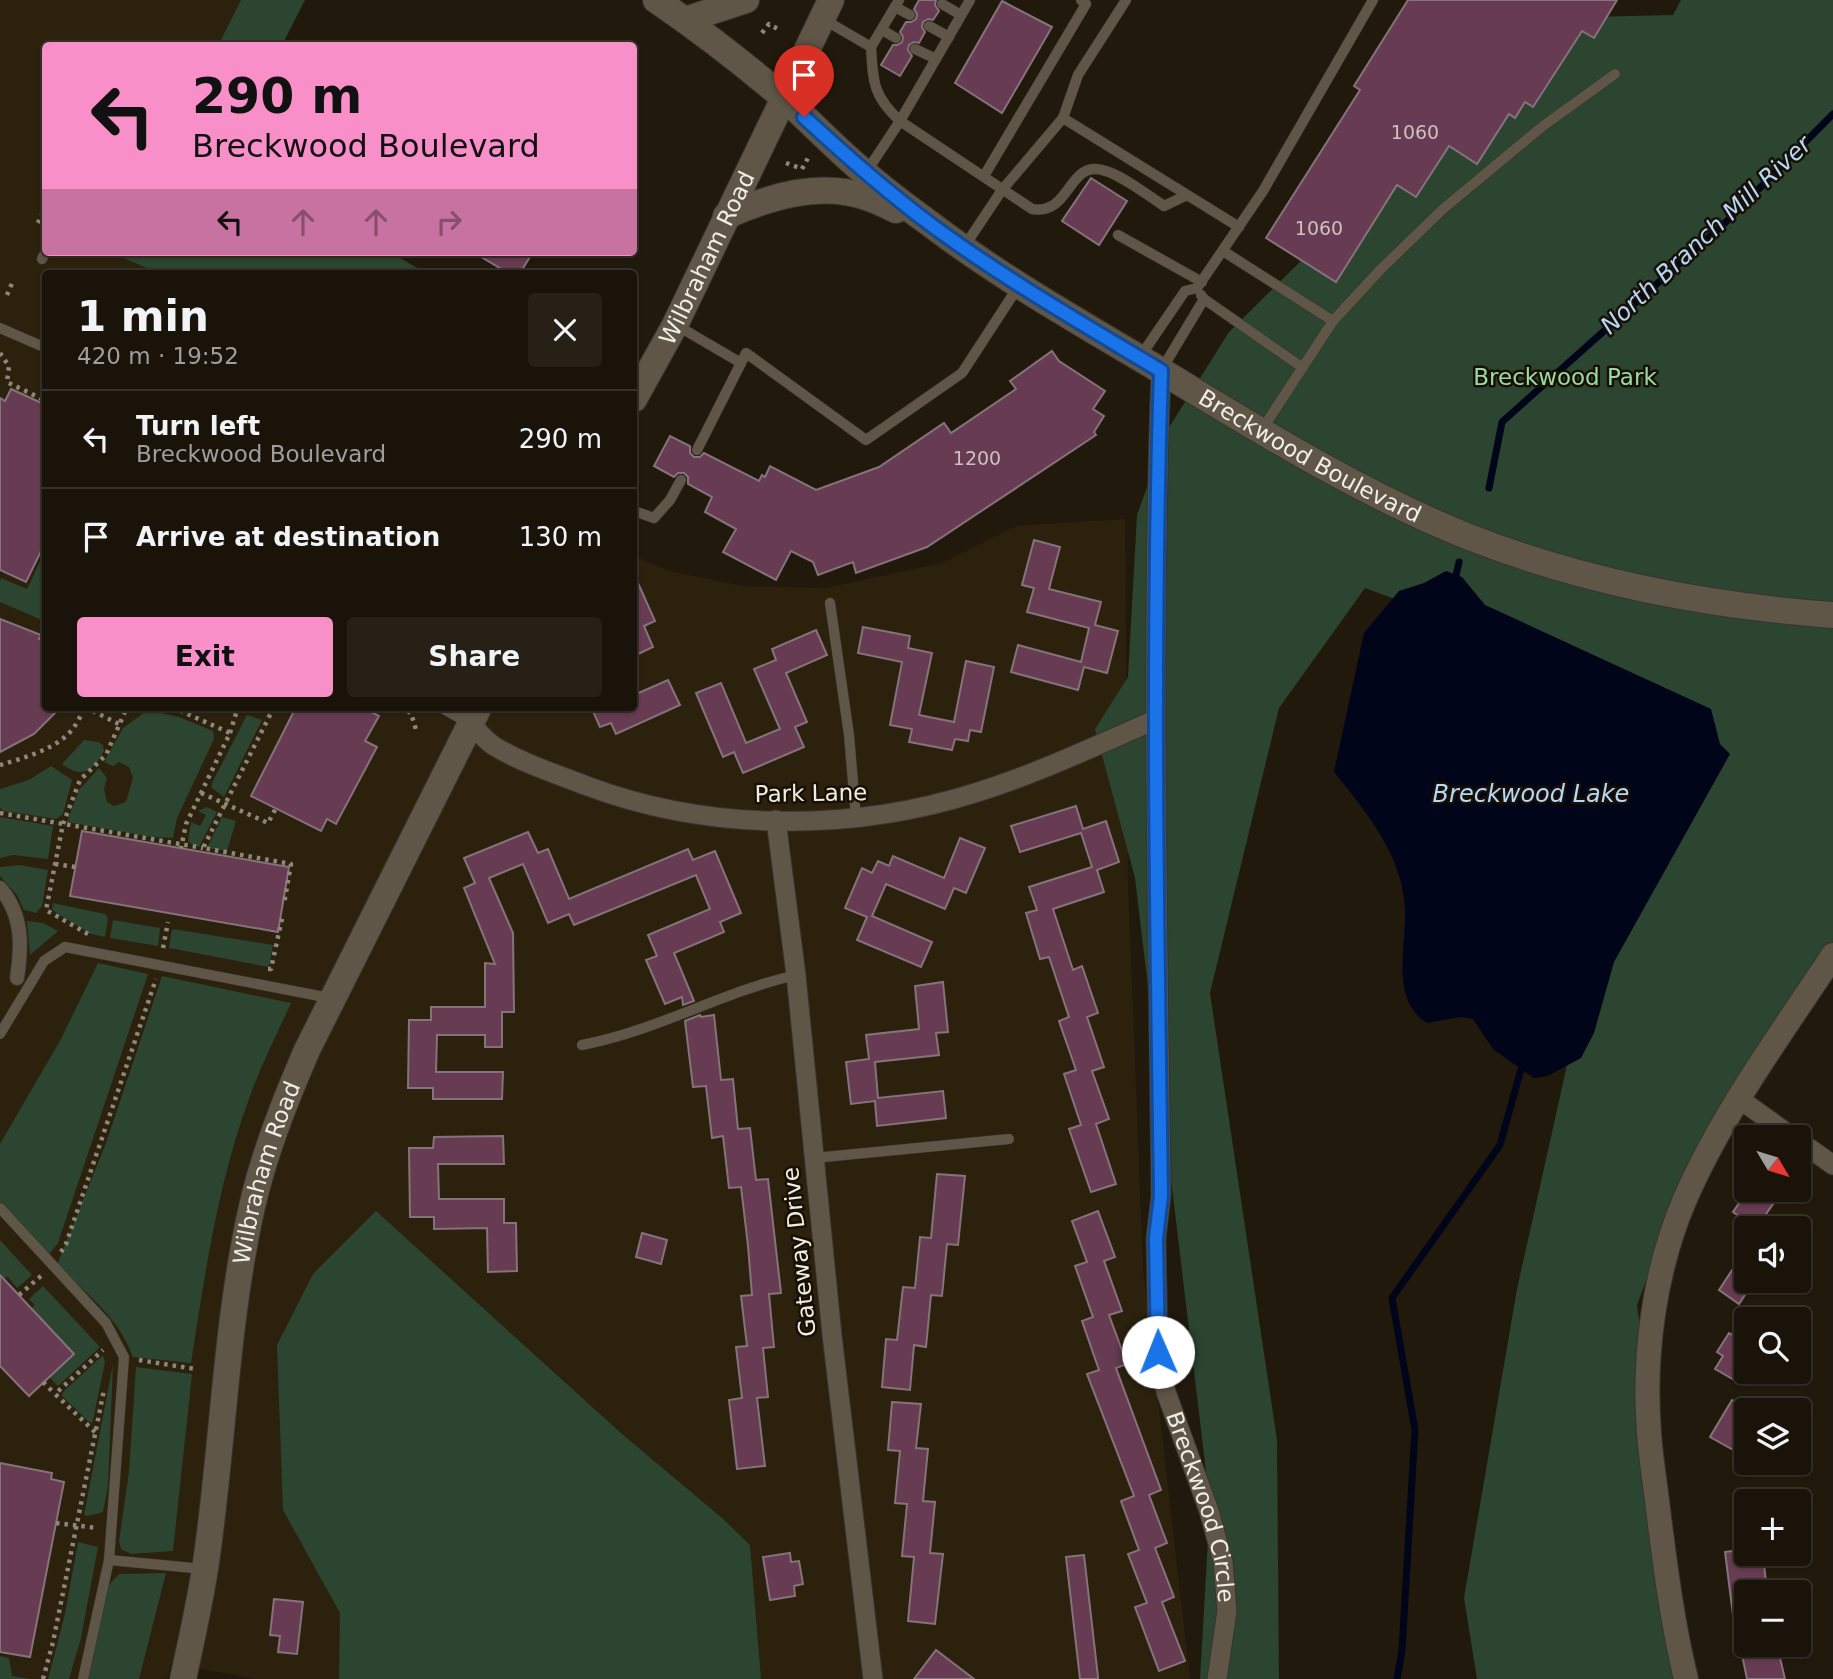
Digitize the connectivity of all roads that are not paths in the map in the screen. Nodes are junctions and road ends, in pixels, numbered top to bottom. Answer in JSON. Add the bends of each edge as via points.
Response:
{"nodes":[{"id":1,"x":656,"y":0,"type":"edge"},
{"id":2,"x":746,"y":0,"type":"edge"},
{"id":3,"x":970,"y":0,"type":"edge"},
{"id":4,"x":1081,"y":0,"type":"edge"},
{"id":5,"x":1126,"y":0,"type":"edge"},
{"id":6,"x":1373,"y":0,"type":"edge"},
{"id":7,"x":897,"y":3,"type":"edge"},
{"id":8,"x":942,"y":4,"type":"dead end"},
{"id":9,"x":827,"y":9,"type":"edge"},
{"id":10,"x":910,"y":15,"type":"dead end"},
{"id":11,"x":961,"y":15,"type":"junction"},
{"id":12,"x":685,"y":20,"type":"junction"},
{"id":13,"x":929,"y":26,"type":"dead end"},
{"id":14,"x":882,"y":30,"type":"junction"},
{"id":15,"x":948,"y":37,"type":"junction"},
{"id":16,"x":897,"y":38,"type":"dead end"},
{"id":17,"x":871,"y":47,"type":"junction"},
{"id":18,"x":915,"y":49,"type":"dead end"},
{"id":19,"x":936,"y":59,"type":"junction"},
{"id":20,"x":1615,"y":74,"type":"dead end"},
{"id":21,"x":785,"y":99,"type":"junction"},
{"id":22,"x":1063,"y":118,"type":"junction"},
{"id":23,"x":900,"y":121,"type":"junction"},
{"id":24,"x":865,"y":174,"type":"junction"},
{"id":25,"x":984,"y":176,"type":"junction"},
{"id":26,"x":1002,"y":190,"type":"junction"},
{"id":27,"x":1187,"y":195,"type":"junction"},
{"id":28,"x":726,"y":216,"type":"junction"},
{"id":29,"x":929,"y":224,"type":"junction"},
{"id":30,"x":1239,"y":227,"type":"junction"},
{"id":31,"x":1118,"y":234,"type":"dead end"},
{"id":32,"x":964,"y":247,"type":"junction"},
{"id":33,"x":1223,"y":251,"type":"junction"},
{"id":34,"x":1020,"y":284,"type":"junction"},
{"id":35,"x":1199,"y":285,"type":"junction"},
{"id":36,"x":1204,"y":299,"type":"junction"},
{"id":37,"x":1332,"y":321,"type":"junction"},
{"id":38,"x":675,"y":325,"type":"junction"},
{"id":39,"x":0,"y":328,"type":"edge"},
{"id":40,"x":42,"y":346,"type":"edge"},
{"id":41,"x":741,"y":363,"type":"junction"},
{"id":42,"x":1150,"y":364,"type":"junction"},
{"id":43,"x":1303,"y":368,"type":"junction"},
{"id":44,"x":637,"y":394,"type":"edge"},
{"id":45,"x":1261,"y":431,"type":"junction"},
{"id":46,"x":696,"y":450,"type":"dead end"},
{"id":47,"x":681,"y":480,"type":"dead end"},
{"id":48,"x":637,"y":512,"type":"edge"},
{"id":49,"x":830,"y":603,"type":"dead end"},
{"id":50,"x":1833,"y":615,"type":"edge"},
{"id":51,"x":456,"y":711,"type":"edge"},
{"id":52,"x":475,"y":716,"type":"edge"},
{"id":53,"x":1155,"y":720,"type":"junction"},
{"id":54,"x":856,"y":818,"type":"junction"},
{"id":55,"x":776,"y":820,"type":"junction"},
{"id":56,"x":0,"y":888,"type":"edge"},
{"id":57,"x":1833,"y":955,"type":"edge"},
{"id":58,"x":796,"y":975,"type":"junction"},
{"id":59,"x":17,"y":978,"type":"dead end"},
{"id":60,"x":333,"y":998,"type":"junction"},
{"id":61,"x":0,"y":1034,"type":"edge"},
{"id":62,"x":582,"y":1045,"type":"dead end"},
{"id":63,"x":1738,"y":1098,"type":"junction"},
{"id":64,"x":1776,"y":1125,"type":"edge"},
{"id":65,"x":1009,"y":1139,"type":"dead end"},
{"id":66,"x":1811,"y":1149,"type":"edge"},
{"id":67,"x":814,"y":1158,"type":"junction"},
{"id":68,"x":1833,"y":1165,"type":"edge"},
{"id":69,"x":0,"y":1208,"type":"edge"},
{"id":70,"x":109,"y":1560,"type":"junction"},
{"id":71,"x":205,"y":1569,"type":"junction"},
{"id":72,"x":83,"y":1679,"type":"edge"},
{"id":73,"x":183,"y":1679,"type":"edge"},
{"id":74,"x":873,"y":1679,"type":"edge"},
{"id":75,"x":1217,"y":1679,"type":"edge"},
{"id":76,"x":1686,"y":1679,"type":"edge"}],
"edges":[{"from":1,"to":12,"type":"main road","name":"Breckwood Boulevard"},
{"from":2,"to":12,"type":"main road"},
{"from":3,"to":11,"type":"lane"},
{"from":4,"to":25,"type":"lane","via":[[1086,4]]},
{"from":5,"to":22,"type":"lane","via":[[1077,75]]},
{"from":6,"to":30,"type":"lane"},
{"from":7,"to":10,"type":"lane"},
{"from":7,"to":14,"type":"lane"},
{"from":8,"to":11,"type":"lane"},
{"from":9,"to":17,"type":"lane"},
{"from":9,"to":21,"type":"main road","name":"Wilbraham Road"},
{"from":11,"to":15,"type":"lane"},
{"from":12,"to":21,"type":"main road","name":"Breckwood Boulevard"},
{"from":13,"to":15,"type":"lane"},
{"from":14,"to":16,"type":"lane"},
{"from":14,"to":17,"type":"lane"},
{"from":15,"to":19,"type":"lane"},
{"from":17,"to":23,"type":"lane","via":[[873,83],[888,111]]},
{"from":18,"to":19,"type":"lane"},
{"from":19,"to":23,"type":"lane"},
{"from":20,"to":37,"type":"lane","via":[[1543,126],[1443,209]]},
{"from":21,"to":24,"type":"main road","name":"Breckwood Boulevard"},
{"from":21,"to":28,"type":"main road","name":"Wilbraham Road"},
{"from":22,"to":26,"type":"lane"},
{"from":22,"to":27,"type":"lane"},
{"from":23,"to":24,"type":"lane"},
{"from":23,"to":25,"type":"lane"},
{"from":24,"to":29,"type":"main road","name":"Breckwood Boulevard"},
{"from":25,"to":26,"type":"lane"},
{"from":26,"to":27,"type":"lane","via":[[1042,211],[1053,207],[1087,170],[1102,169],[1164,206]]},
{"from":26,"to":32,"type":"lane"},
{"from":27,"to":30,"type":"lane"},
{"from":28,"to":29,"type":"main road","via":[[780,197],[821,190],[864,196]]},
{"from":28,"to":38,"type":"main road","name":"Wilbraham Road"},
{"from":29,"to":32,"type":"main road","name":"Breckwood Boulevard"},
{"from":30,"to":33,"type":"lane"},
{"from":31,"to":35,"type":"lane"},
{"from":32,"to":34,"type":"main road","name":"Breckwood Boulevard"},
{"from":33,"to":35,"type":"lane"},
{"from":33,"to":37,"type":"lane"},
{"from":34,"to":41,"type":"lane","via":[[962,373],[866,440],[746,353]]},
{"from":34,"to":42,"type":"main road","name":"Breckwood Boulevard"},
{"from":35,"to":36,"type":"lane"},
{"from":35,"to":42,"type":"lane","via":[[1185,291]]},
{"from":36,"to":42,"type":"lane"},
{"from":36,"to":43,"type":"lane"},
{"from":37,"to":43,"type":"lane"},
{"from":38,"to":41,"type":"lane"},
{"from":38,"to":44,"type":"main road","name":"Wilbraham Road"},
{"from":39,"to":40,"type":"lane"},
{"from":41,"to":46,"type":"lane"},
{"from":42,"to":45,"type":"main road","name":"Breckwood Boulevard"},
{"from":42,"to":53,"type":"street","name":"Breckwood Circle","via":[[1156,525]]},
{"from":43,"to":45,"type":"lane"},
{"from":45,"to":50,"type":"main road","name":"Breckwood Boulevard","via":[[1402,507],[1540,561],[1707,600]]},
{"from":47,"to":48,"type":"lane","via":[[654,518]]},
{"from":49,"to":54,"type":"lane"},
{"from":51,"to":52,"type":"lane"},
{"from":52,"to":55,"type":"street","name":"Park Lane","via":[[493,745],[605,793],[692,814]]},
{"from":52,"to":60,"type":"main road","name":"Wilbraham Road"},
{"from":53,"to":54,"type":"street","name":"Park Lane","via":[[976,793]]},
{"from":53,"to":75,"type":"street","name":"Breckwood Circle","via":[[1161,1196],[1156,1238],[1157,1339],[1166,1392],[1215,1526],[1223,1562],[1227,1611]]},
{"from":54,"to":55,"type":"street","name":"Park Lane"},
{"from":55,"to":58,"type":"street","name":"Gateway Drive"},
{"from":56,"to":59,"type":"street","via":[[20,929]]},
{"from":57,"to":63,"type":"street"},
{"from":58,"to":62,"type":"lane","via":[[758,984],[616,1038]]},
{"from":58,"to":67,"type":"street","name":"Gateway Drive"},
{"from":60,"to":61,"type":"lane","via":[[65,947],[44,961]]},
{"from":60,"to":71,"type":"main road","name":"Wilbraham Road","via":[[288,1096],[251,1210],[232,1327]]},
{"from":63,"to":64,"type":"street"},
{"from":63,"to":76,"type":"street","via":[[1676,1222],[1650,1345],[1649,1432],[1666,1575]]},
{"from":65,"to":67,"type":"lane"},
{"from":66,"to":68,"type":"street"},
{"from":67,"to":74,"type":"street","name":"Gateway Drive"},
{"from":69,"to":70,"type":"lane","via":[[106,1324],[124,1357]]},
{"from":70,"to":71,"type":"lane"},
{"from":70,"to":72,"type":"lane"},
{"from":71,"to":73,"type":"main road","name":"Wilbraham Road"}]}
